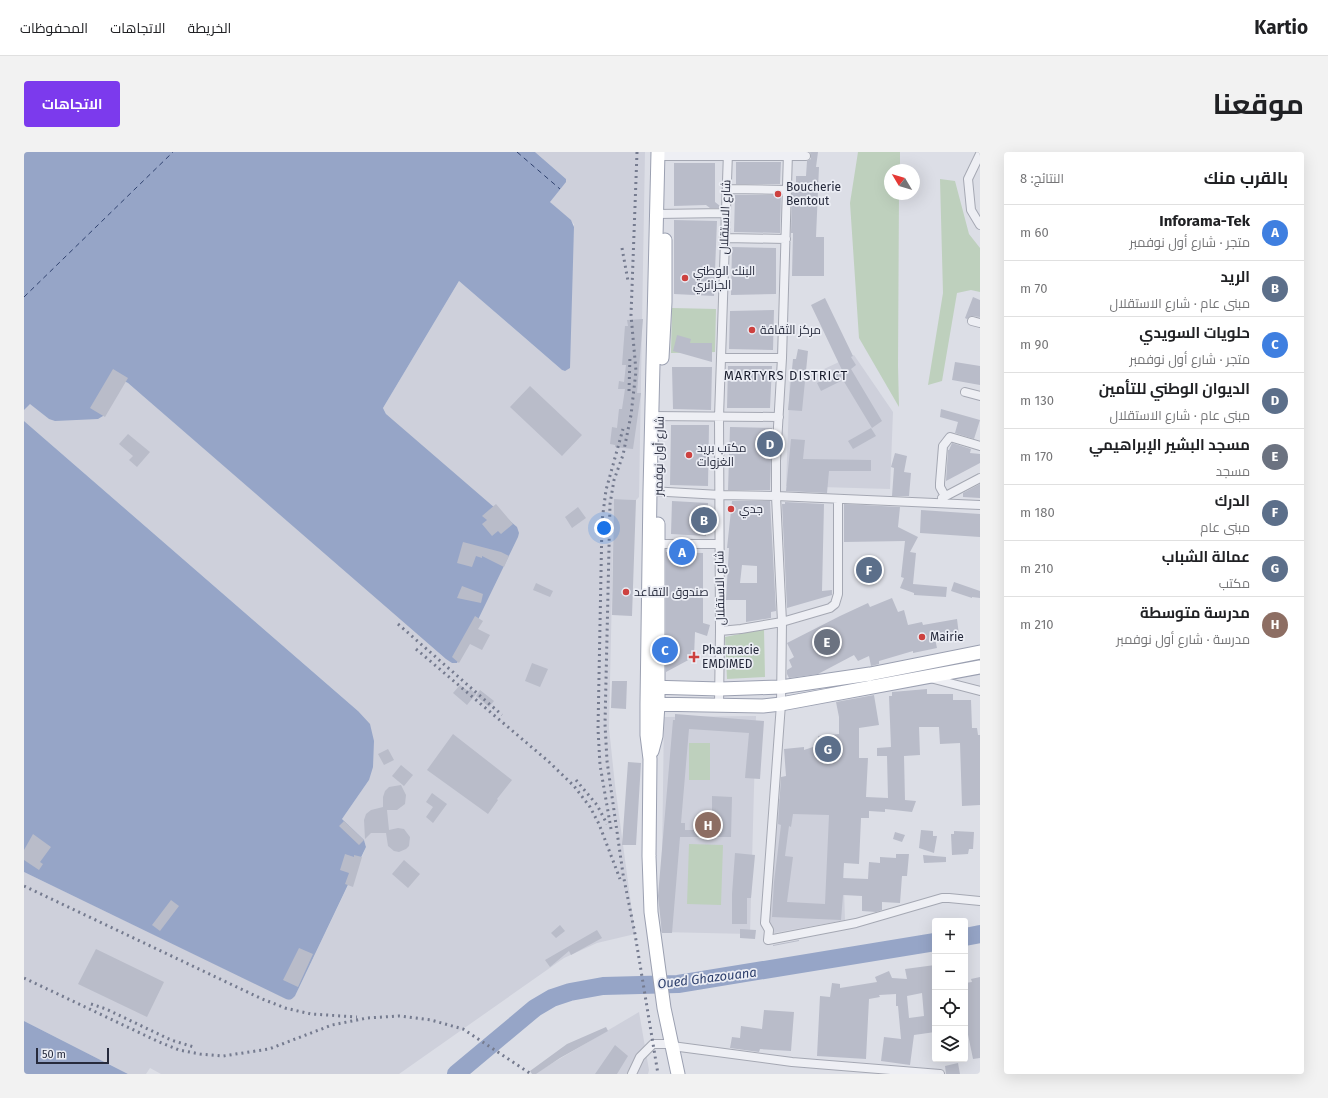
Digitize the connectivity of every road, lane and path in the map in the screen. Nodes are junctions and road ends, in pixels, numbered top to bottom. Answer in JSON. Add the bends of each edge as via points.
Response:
{"nodes":[{"id":1,"x":662,"y":154,"type":"edge"},
{"id":2,"x":728,"y":154,"type":"edge"},
{"id":3,"x":788,"y":154,"type":"edge"},
{"id":4,"x":980,"y":154,"type":"edge"},
{"id":5,"x":806,"y":156,"type":"dead end"},
{"id":6,"x":727,"y":189,"type":"junction"},
{"id":7,"x":787,"y":190,"type":"junction"},
{"id":8,"x":725,"y":213,"type":"junction"},
{"id":9,"x":661,"y":214,"type":"junction"},
{"id":10,"x":980,"y":225,"type":"edge"},
{"id":11,"x":724,"y":238,"type":"junction"},
{"id":12,"x":786,"y":239,"type":"junction"},
{"id":13,"x":721,"y":358,"type":"junction"},
{"id":14,"x":782,"y":358,"type":"junction"},
{"id":15,"x":965,"y":392,"type":"dead end"},
{"id":16,"x":980,"y":396,"type":"edge"},
{"id":17,"x":655,"y":416,"type":"junction"},
{"id":18,"x":779,"y":417,"type":"junction"},
{"id":19,"x":719,"y":418,"type":"junction"},
{"id":20,"x":980,"y":446,"type":"edge"},
{"id":21,"x":980,"y":478,"type":"edge"},
{"id":22,"x":654,"y":491,"type":"junction"},
{"id":23,"x":720,"y":496,"type":"junction"},
{"id":24,"x":776,"y":496,"type":"junction"},
{"id":25,"x":945,"y":496,"type":"junction"},
{"id":26,"x":838,"y":500,"type":"junction"},
{"id":27,"x":932,"y":502,"type":"junction"},
{"id":28,"x":980,"y":505,"type":"edge"},
{"id":29,"x":659,"y":544,"type":"junction"},
{"id":30,"x":719,"y":544,"type":"junction"},
{"id":31,"x":782,"y":622,"type":"junction"},
{"id":32,"x":720,"y":631,"type":"junction"},
{"id":33,"x":980,"y":652,"type":"edge"},
{"id":34,"x":980,"y":667,"type":"edge"},
{"id":35,"x":925,"y":677,"type":"junction"},
{"id":36,"x":653,"y":687,"type":"junction"},
{"id":37,"x":781,"y":688,"type":"junction"},
{"id":38,"x":720,"y":689,"type":"junction"},
{"id":39,"x":980,"y":691,"type":"edge"},
{"id":40,"x":652,"y":704,"type":"junction"},
{"id":41,"x":719,"y":704,"type":"junction"},
{"id":42,"x":781,"y":704,"type":"junction"},
{"id":43,"x":980,"y":901,"type":"edge"},
{"id":44,"x":672,"y":1045,"type":"junction"},
{"id":45,"x":632,"y":1074,"type":"edge"},
{"id":46,"x":678,"y":1074,"type":"edge"},
{"id":47,"x":940,"y":1074,"type":"edge"}],
"edges":[{"from":1,"to":2,"type":"street"},
{"from":1,"to":9,"type":"main road","name":"شارع أول نوفمبر"},
{"from":2,"to":3,"type":"street"},
{"from":2,"to":6,"type":"street","name":"شارع الاستقلال"},
{"from":3,"to":5,"type":"street"},
{"from":3,"to":7,"type":"street"},
{"from":4,"to":10,"type":"street","via":[[968,179],[971,210]]},
{"from":6,"to":7,"type":"street"},
{"from":6,"to":8,"type":"street","name":"شارع الاستقلال"},
{"from":7,"to":12,"type":"street"},
{"from":8,"to":9,"type":"street"},
{"from":8,"to":11,"type":"street","name":"شارع الاستقلال"},
{"from":9,"to":17,"type":"main road","name":"شارع أول نوفمبر"},
{"from":11,"to":12,"type":"street"},
{"from":11,"to":13,"type":"street","name":"شارع الاستقلال"},
{"from":12,"to":14,"type":"street"},
{"from":13,"to":14,"type":"street"},
{"from":13,"to":19,"type":"street","name":"شارع الاستقلال"},
{"from":14,"to":18,"type":"street"},
{"from":15,"to":16,"type":"street"},
{"from":17,"to":19,"type":"street"},
{"from":17,"to":22,"type":"main road","name":"شارع أول نوفمبر"},
{"from":18,"to":19,"type":"street"},
{"from":18,"to":24,"type":"street"},
{"from":19,"to":23,"type":"street","name":"شارع الاستقلال"},
{"from":20,"to":25,"type":"street","via":[[950,437],[944,443],[940,486]]},
{"from":21,"to":25,"type":"street"},
{"from":22,"to":23,"type":"street"},
{"from":22,"to":29,"type":"main road","name":"شارع أول نوفمبر"},
{"from":22,"to":36,"type":"main road","name":"شارع أول نوفمبر"},
{"from":23,"to":24,"type":"street"},
{"from":23,"to":30,"type":"street","name":"شارع الاستقلال"},
{"from":24,"to":26,"type":"street"},
{"from":24,"to":31,"type":"street"},
{"from":25,"to":27,"type":"street"},
{"from":26,"to":27,"type":"street"},
{"from":26,"to":31,"type":"street","via":[[837,601],[830,608]]},
{"from":27,"to":28,"type":"street"},
{"from":29,"to":30,"type":"street"},
{"from":29,"to":36,"type":"main road","name":"شارع أول نوفمبر"},
{"from":30,"to":32,"type":"street","name":"شارع الاستقلال"},
{"from":31,"to":32,"type":"street"},
{"from":31,"to":37,"type":"street"},
{"from":32,"to":38,"type":"street","name":"شارع الاستقلال"},
{"from":33,"to":37,"type":"main road","via":[[870,674]]},
{"from":34,"to":35,"type":"main road"},
{"from":35,"to":39,"type":"street"},
{"from":35,"to":42,"type":"main road"},
{"from":36,"to":38,"type":"main road"},
{"from":36,"to":40,"type":"main road"},
{"from":37,"to":38,"type":"main road"},
{"from":37,"to":42,"type":"street"},
{"from":38,"to":41,"type":"street","name":"شارع الاستقلال"},
{"from":40,"to":41,"type":"main road"},
{"from":40,"to":44,"type":"main road","via":[[647,736],[650,759],[649,856],[652,926]]},
{"from":41,"to":42,"type":"main road"},
{"from":42,"to":43,"type":"street","via":[[765,923],[769,930],[768,940],[856,923],[942,898]]},
{"from":44,"to":45,"type":"street","via":[[653,1044],[640,1058]]},
{"from":44,"to":46,"type":"main road"},
{"from":44,"to":47,"type":"street","via":[[792,1062]]}]}
